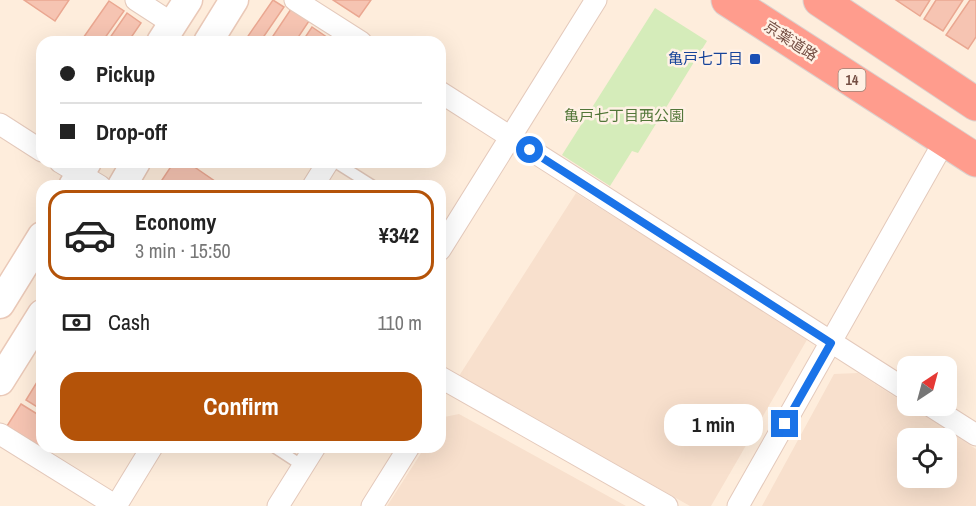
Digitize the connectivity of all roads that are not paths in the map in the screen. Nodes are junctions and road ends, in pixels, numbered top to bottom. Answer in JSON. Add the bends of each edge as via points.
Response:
{"nodes":[{"id":1,"x":136,"y":0,"type":"edge"},
{"id":2,"x":188,"y":0,"type":"edge"},
{"id":3,"x":234,"y":0,"type":"edge"},
{"id":4,"x":295,"y":0,"type":"edge"},
{"id":5,"x":596,"y":0,"type":"edge"},
{"id":6,"x":728,"y":0,"type":"edge"},
{"id":7,"x":820,"y":0,"type":"edge"},
{"id":8,"x":167,"y":33,"type":"edge"},
{"id":9,"x":212,"y":36,"type":"edge"},
{"id":10,"x":352,"y":36,"type":"edge"},
{"id":11,"x":446,"y":96,"type":"edge"},
{"id":12,"x":976,"y":104,"type":"edge"},
{"id":13,"x":0,"y":124,"type":"edge"},
{"id":14,"x":510,"y":137,"type":"junction"},
{"id":15,"x":945,"y":140,"type":"junction"},
{"id":16,"x":36,"y":147,"type":"edge"},
{"id":17,"x":976,"y":160,"type":"edge"},
{"id":18,"x":344,"y":168,"type":"edge"},
{"id":19,"x":364,"y":180,"type":"edge"},
{"id":20,"x":446,"y":233,"type":"edge"},
{"id":21,"x":36,"y":244,"type":"edge"},
{"id":22,"x":4,"y":287,"type":"edge"},
{"id":23,"x":36,"y":324,"type":"edge"},
{"id":24,"x":831,"y":343,"type":"junction"},
{"id":25,"x":0,"y":381,"type":"edge"},
{"id":26,"x":897,"y":384,"type":"edge"},
{"id":27,"x":446,"y":388,"type":"edge"},
{"id":28,"x":946,"y":416,"type":"edge"},
{"id":29,"x":0,"y":434,"type":"edge"},
{"id":30,"x":976,"y":435,"type":"edge"},
{"id":31,"x":148,"y":453,"type":"edge"},
{"id":32,"x":283,"y":453,"type":"edge"},
{"id":33,"x":311,"y":453,"type":"edge"},
{"id":34,"x":405,"y":453,"type":"edge"},
{"id":35,"x":303,"y":466,"type":"junction"},
{"id":36,"x":116,"y":506,"type":"edge"},
{"id":37,"x":278,"y":506,"type":"edge"},
{"id":38,"x":372,"y":506,"type":"edge"},
{"id":39,"x":667,"y":506,"type":"edge"},
{"id":40,"x":738,"y":506,"type":"edge"}],
"edges":[{"from":1,"to":8,"type":"street"},
{"from":2,"to":8,"type":"main road"},
{"from":3,"to":9,"type":"main road"},
{"from":4,"to":10,"type":"street"},
{"from":5,"to":14,"type":"street"},
{"from":6,"to":15,"type":"highway","name":"京葉道路","number":"14"},
{"from":7,"to":12,"type":"highway"},
{"from":11,"to":14,"type":"street"},
{"from":13,"to":16,"type":"street"},
{"from":14,"to":20,"type":"street"},
{"from":14,"to":24,"type":"street"},
{"from":15,"to":17,"type":"highway","name":"京葉道路","number":"14"},
{"from":15,"to":24,"type":"street"},
{"from":18,"to":19,"type":"lane"},
{"from":21,"to":22,"type":"main road"},
{"from":23,"to":25,"type":"main road"},
{"from":24,"to":26,"type":"street"},
{"from":24,"to":40,"type":"street"},
{"from":27,"to":39,"type":"street"},
{"from":28,"to":30,"type":"street"},
{"from":29,"to":36,"type":"street"},
{"from":31,"to":36,"type":"street"},
{"from":32,"to":35,"type":"lane"},
{"from":33,"to":35,"type":"street"},
{"from":34,"to":38,"type":"street"},
{"from":35,"to":37,"type":"street"}]}
